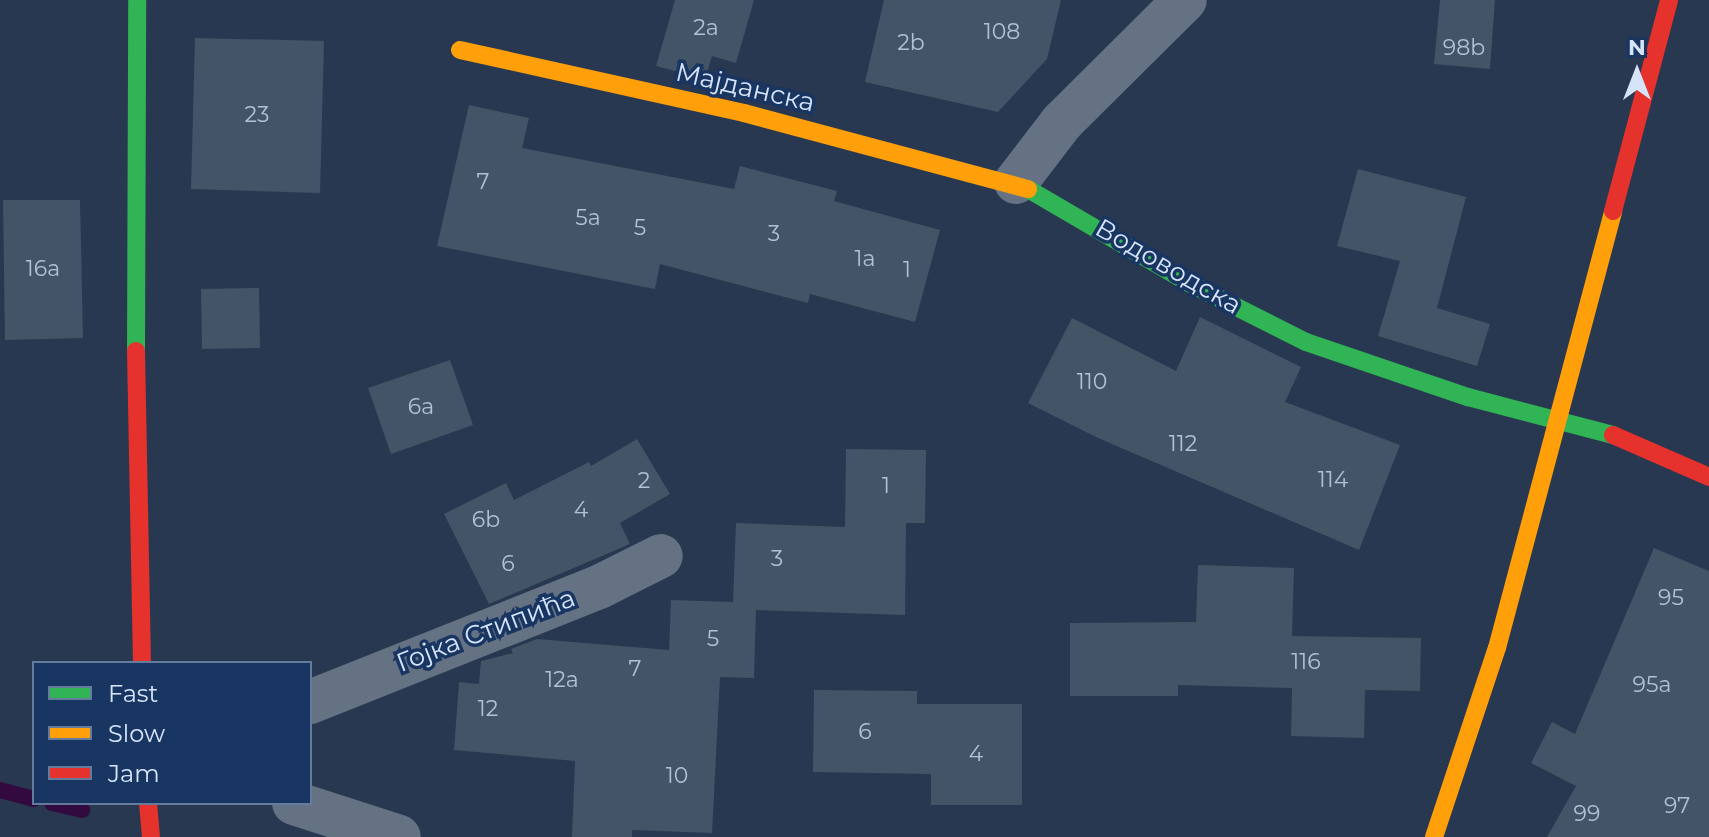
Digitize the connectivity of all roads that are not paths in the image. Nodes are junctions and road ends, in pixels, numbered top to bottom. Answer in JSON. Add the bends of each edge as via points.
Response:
{"nodes":[{"id":1,"x":137,"y":0,"type":"edge"},
{"id":2,"x":1185,"y":0,"type":"edge"},
{"id":3,"x":1669,"y":0,"type":"edge"},
{"id":4,"x":460,"y":50,"type":"dead end"},
{"id":5,"x":1016,"y":182,"type":"junction"},
{"id":6,"x":1560,"y":421,"type":"junction"},
{"id":7,"x":1709,"y":477,"type":"edge"},
{"id":8,"x":661,"y":556,"type":"dead end"},
{"id":9,"x":142,"y":661,"type":"edge"},
{"id":10,"x":312,"y":701,"type":"edge"},
{"id":11,"x":148,"y":805,"type":"edge"},
{"id":12,"x":300,"y":805,"type":"edge"},
{"id":13,"x":151,"y":837,"type":"edge"},
{"id":14,"x":399,"y":837,"type":"edge"},
{"id":15,"x":1434,"y":837,"type":"edge"}],
"edges":[{"from":1,"to":9,"type":"street","via":[[135,283]]},
{"from":2,"to":5,"type":"street","via":[[1062,122]]},
{"from":3,"to":6,"type":"street"},
{"from":4,"to":5,"type":"street","name":"Мајданска","via":[[744,113]]},
{"from":5,"to":6,"type":"street","name":"Водоводска","via":[[1189,283],[1306,342],[1394,374]]},
{"from":6,"to":7,"type":"street","name":"Водоводска","via":[[1610,434]]},
{"from":6,"to":15,"type":"street","via":[[1497,648]]},
{"from":8,"to":10,"type":"street","name":"Гојка Стипића","via":[[599,587]]},
{"from":11,"to":13,"type":"street"},
{"from":12,"to":14,"type":"street"}]}
